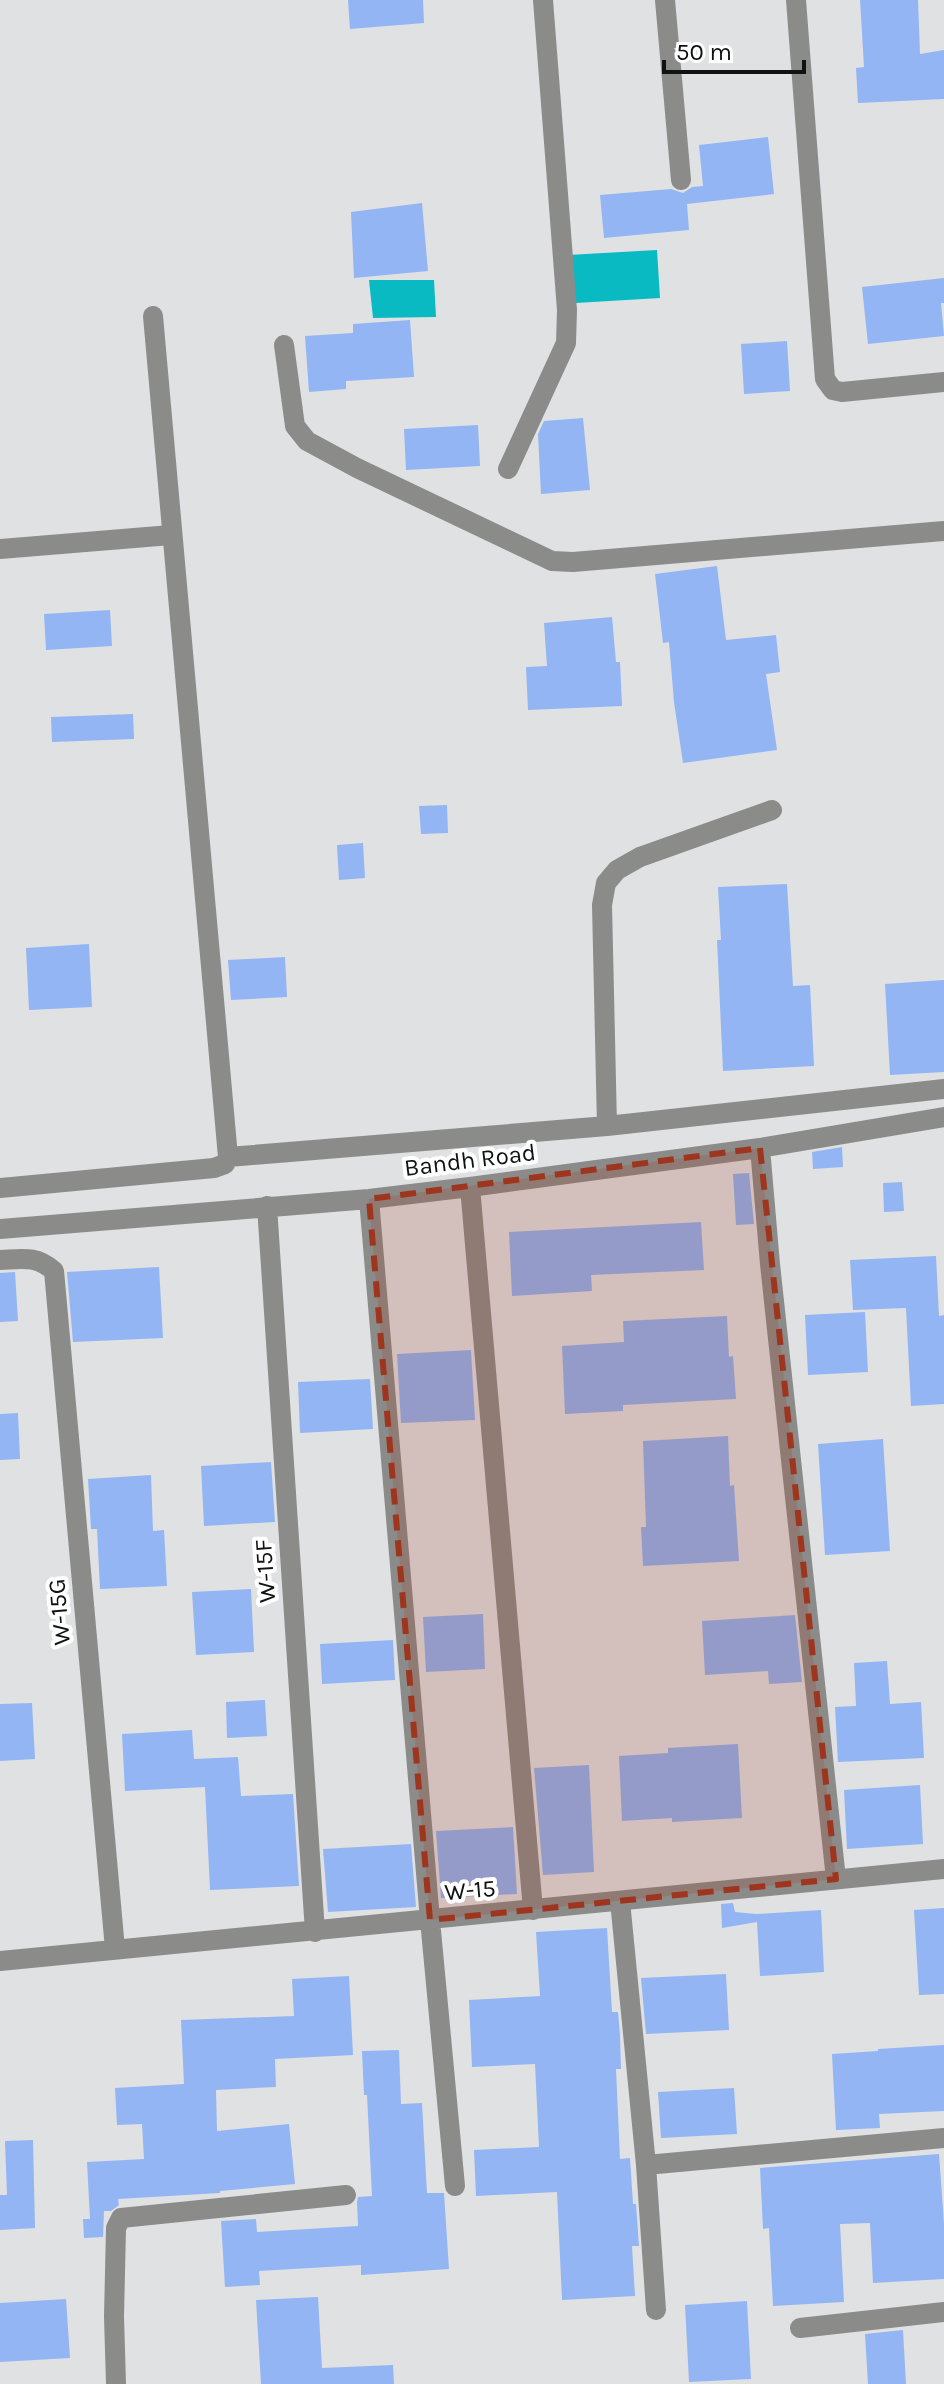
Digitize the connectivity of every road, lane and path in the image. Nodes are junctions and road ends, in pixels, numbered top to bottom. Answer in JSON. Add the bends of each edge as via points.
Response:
{"nodes":[{"id":1,"x":543,"y":0,"type":"edge"},
{"id":2,"x":665,"y":0,"type":"edge"},
{"id":3,"x":796,"y":0,"type":"edge"},
{"id":4,"x":681,"y":180,"type":"dead end"},
{"id":5,"x":153,"y":316,"type":"dead end"},
{"id":6,"x":284,"y":345,"type":"dead end"},
{"id":7,"x":944,"y":382,"type":"edge"},
{"id":8,"x":508,"y":469,"type":"dead end"},
{"id":9,"x":944,"y":531,"type":"edge"},
{"id":10,"x":171,"y":535,"type":"junction"},
{"id":11,"x":0,"y":549,"type":"edge"},
{"id":12,"x":772,"y":810,"type":"dead end"},
{"id":13,"x":944,"y":1089,"type":"edge"},
{"id":14,"x":944,"y":1117,"type":"edge"},
{"id":15,"x":607,"y":1126,"type":"junction"},
{"id":16,"x":760,"y":1148,"type":"junction"},
{"id":17,"x":228,"y":1157,"type":"junction"},
{"id":18,"x":470,"y":1187,"type":"junction"},
{"id":19,"x":0,"y":1188,"type":"edge"},
{"id":20,"x":369,"y":1199,"type":"junction"},
{"id":21,"x":267,"y":1206,"type":"junction"},
{"id":22,"x":0,"y":1229,"type":"edge"},
{"id":23,"x":0,"y":1260,"type":"edge"},
{"id":24,"x":944,"y":1869,"type":"edge"},
{"id":25,"x":836,"y":1879,"type":"junction"},
{"id":26,"x":620,"y":1901,"type":"junction"},
{"id":27,"x":533,"y":1910,"type":"junction"},
{"id":28,"x":430,"y":1920,"type":"junction"},
{"id":29,"x":315,"y":1932,"type":"junction"},
{"id":30,"x":115,"y":1949,"type":"junction"},
{"id":31,"x":0,"y":1961,"type":"edge"},
{"id":32,"x":944,"y":2138,"type":"edge"},
{"id":33,"x":646,"y":2165,"type":"junction"},
{"id":34,"x":455,"y":2186,"type":"dead end"},
{"id":35,"x":346,"y":2195,"type":"dead end"},
{"id":36,"x":656,"y":2310,"type":"dead end"},
{"id":37,"x":944,"y":2312,"type":"edge"},
{"id":38,"x":800,"y":2328,"type":"dead end"},
{"id":39,"x":116,"y":2384,"type":"edge"}],
"edges":[{"from":1,"to":8,"type":"street","via":[[566,343]]},
{"from":2,"to":4,"type":"street"},
{"from":3,"to":7,"type":"street","via":[[825,379],[842,392]]},
{"from":5,"to":10,"type":"street"},
{"from":6,"to":9,"type":"street","via":[[295,426],[307,441],[552,561]]},
{"from":10,"to":11,"type":"street"},
{"from":10,"to":17,"type":"street"},
{"from":12,"to":15,"type":"street","via":[[640,857],[606,883],[602,905]]},
{"from":13,"to":15,"type":"street"},
{"from":14,"to":16,"type":"street","name":"Bandh Road"},
{"from":15,"to":17,"type":"street"},
{"from":16,"to":18,"type":"street","name":"Bandh Road"},
{"from":16,"to":25,"type":"street"},
{"from":17,"to":19,"type":"street","via":[[214,1168]]},
{"from":18,"to":20,"type":"street","name":"Bandh Road"},
{"from":18,"to":27,"type":"street"},
{"from":20,"to":21,"type":"street","name":"Bandh Road"},
{"from":20,"to":28,"type":"street"},
{"from":21,"to":22,"type":"street","name":"Bandh Road"},
{"from":21,"to":29,"type":"street","name":"W-15F"},
{"from":23,"to":30,"type":"street","name":"W-15G","via":[[35,1259],[54,1271]]},
{"from":24,"to":25,"type":"street","name":"W-15"},
{"from":25,"to":26,"type":"street","name":"W-15"},
{"from":26,"to":27,"type":"street","name":"W-15"},
{"from":26,"to":33,"type":"street"},
{"from":27,"to":28,"type":"street","name":"W-15"},
{"from":28,"to":29,"type":"street","name":"W-15"},
{"from":28,"to":34,"type":"street"},
{"from":29,"to":30,"type":"street","name":"W-15"},
{"from":30,"to":31,"type":"street","name":"W-15"},
{"from":32,"to":33,"type":"street"},
{"from":33,"to":36,"type":"street"},
{"from":35,"to":39,"type":"street","via":[[121,2218],[116,2228]]},
{"from":37,"to":38,"type":"street"}]}
